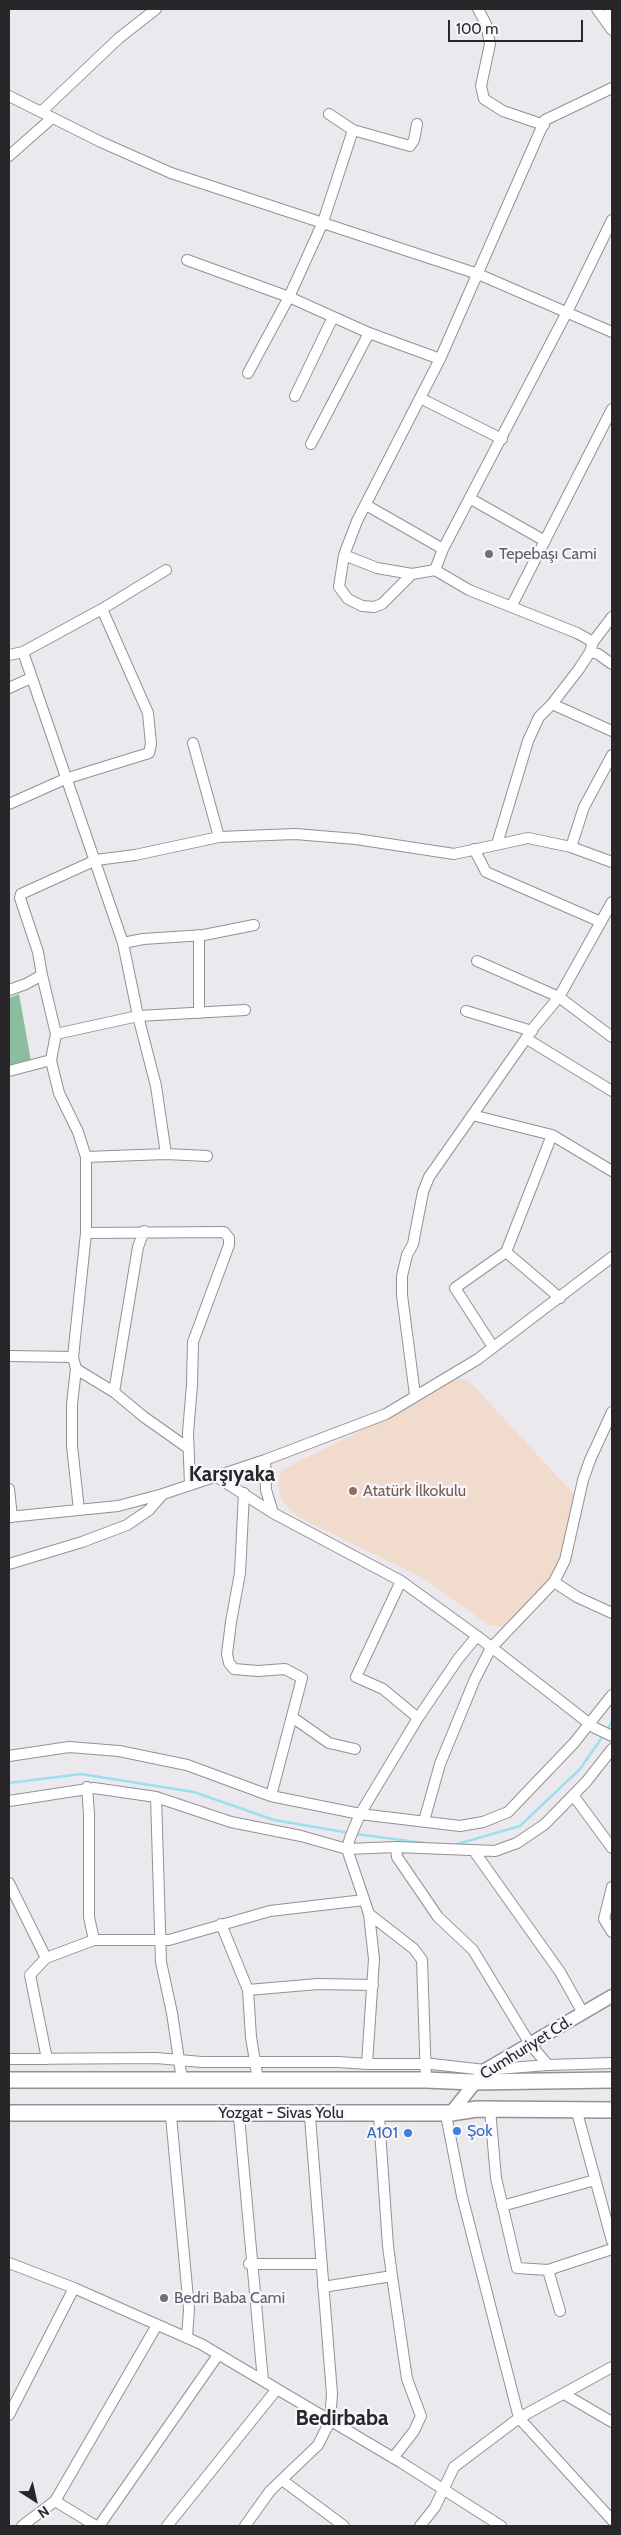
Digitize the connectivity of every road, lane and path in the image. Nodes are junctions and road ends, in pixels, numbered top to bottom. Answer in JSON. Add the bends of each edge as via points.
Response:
{"nodes":[{"id":1,"x":156,"y":9,"type":"edge"},
{"id":2,"x":478,"y":9,"type":"edge"},
{"id":3,"x":597,"y":9,"type":"edge"},
{"id":4,"x":608,"y":14,"type":"edge"},
{"id":5,"x":612,"y":30,"type":"edge"},
{"id":6,"x":612,"y":88,"type":"edge"},
{"id":7,"x":9,"y":96,"type":"edge"},
{"id":8,"x":41,"y":112,"type":"junction"},
{"id":9,"x":329,"y":114,"type":"dead end"},
{"id":10,"x":52,"y":118,"type":"junction"},
{"id":11,"x":417,"y":124,"type":"dead end"},
{"id":12,"x":544,"y":125,"type":"junction"},
{"id":13,"x":354,"y":130,"type":"junction"},
{"id":14,"x":9,"y":156,"type":"edge"},
{"id":15,"x":612,"y":220,"type":"edge"},
{"id":16,"x":323,"y":222,"type":"junction"},
{"id":17,"x":609,"y":236,"type":"edge"},
{"id":18,"x":187,"y":260,"type":"dead end"},
{"id":19,"x":478,"y":274,"type":"junction"},
{"id":20,"x":289,"y":297,"type":"junction"},
{"id":21,"x":567,"y":312,"type":"junction"},
{"id":22,"x":333,"y":318,"type":"junction"},
{"id":23,"x":612,"y":332,"type":"edge"},
{"id":24,"x":369,"y":333,"type":"junction"},
{"id":25,"x":440,"y":359,"type":"junction"},
{"id":26,"x":248,"y":372,"type":"dead end"},
{"id":27,"x":295,"y":396,"type":"dead end"},
{"id":28,"x":420,"y":398,"type":"junction"},
{"id":29,"x":612,"y":409,"type":"edge"},
{"id":30,"x":502,"y":439,"type":"junction"},
{"id":31,"x":311,"y":444,"type":"dead end"},
{"id":32,"x":471,"y":499,"type":"junction"},
{"id":33,"x":366,"y":505,"type":"junction"},
{"id":34,"x":546,"y":541,"type":"junction"},
{"id":35,"x":443,"y":549,"type":"junction"},
{"id":36,"x":344,"y":555,"type":"junction"},
{"id":37,"x":166,"y":570,"type":"dead end"},
{"id":38,"x":435,"y":570,"type":"junction"},
{"id":39,"x":412,"y":574,"type":"junction"},
{"id":40,"x":511,"y":607,"type":"junction"},
{"id":41,"x":102,"y":609,"type":"junction"},
{"id":42,"x":612,"y":616,"type":"edge"},
{"id":43,"x":592,"y":647,"type":"junction"},
{"id":44,"x":23,"y":652,"type":"junction"},
{"id":45,"x":9,"y":655,"type":"edge"},
{"id":46,"x":612,"y":664,"type":"edge"},
{"id":47,"x":31,"y":678,"type":"junction"},
{"id":48,"x":9,"y":688,"type":"edge"},
{"id":49,"x":552,"y":704,"type":"junction"},
{"id":50,"x":612,"y":731,"type":"edge"},
{"id":51,"x":193,"y":743,"type":"dead end"},
{"id":52,"x":612,"y":755,"type":"edge"},
{"id":53,"x":65,"y":779,"type":"junction"},
{"id":54,"x":9,"y":804,"type":"edge"},
{"id":55,"x":219,"y":837,"type":"junction"},
{"id":56,"x":497,"y":844,"type":"junction"},
{"id":57,"x":570,"y":846,"type":"junction"},
{"id":58,"x":474,"y":849,"type":"junction"},
{"id":59,"x":96,"y":860,"type":"junction"},
{"id":60,"x":612,"y":862,"type":"edge"},
{"id":61,"x":20,"y":898,"type":"junction"},
{"id":62,"x":9,"y":900,"type":"edge"},
{"id":63,"x":612,"y":902,"type":"edge"},
{"id":64,"x":601,"y":922,"type":"junction"},
{"id":65,"x":254,"y":925,"type":"dead end"},
{"id":66,"x":200,"y":935,"type":"junction"},
{"id":67,"x":123,"y":943,"type":"junction"},
{"id":68,"x":477,"y":961,"type":"dead end"},
{"id":69,"x":42,"y":976,"type":"junction"},
{"id":70,"x":9,"y":990,"type":"edge"},
{"id":71,"x":559,"y":997,"type":"junction"},
{"id":72,"x":245,"y":1010,"type":"dead end"},
{"id":73,"x":466,"y":1011,"type":"dead end"},
{"id":74,"x":199,"y":1013,"type":"junction"},
{"id":75,"x":138,"y":1016,"type":"junction"},
{"id":76,"x":56,"y":1034,"type":"junction"},
{"id":77,"x":529,"y":1035,"type":"junction"},
{"id":78,"x":612,"y":1037,"type":"edge"},
{"id":79,"x":51,"y":1060,"type":"junction"},
{"id":80,"x":9,"y":1072,"type":"edge"},
{"id":81,"x":612,"y":1091,"type":"edge"},
{"id":82,"x":472,"y":1115,"type":"junction"},
{"id":83,"x":552,"y":1135,"type":"junction"},
{"id":84,"x":166,"y":1154,"type":"junction"},
{"id":85,"x":207,"y":1156,"type":"dead end"},
{"id":86,"x":86,"y":1157,"type":"junction"},
{"id":87,"x":612,"y":1171,"type":"edge"},
{"id":88,"x":144,"y":1231,"type":"junction"},
{"id":89,"x":86,"y":1233,"type":"junction"},
{"id":90,"x":506,"y":1252,"type":"junction"},
{"id":91,"x":612,"y":1257,"type":"edge"},
{"id":92,"x":560,"y":1298,"type":"junction"},
{"id":93,"x":493,"y":1347,"type":"junction"},
{"id":94,"x":9,"y":1356,"type":"edge"},
{"id":95,"x":73,"y":1357,"type":"junction"},
{"id":96,"x":76,"y":1369,"type":"junction"},
{"id":97,"x":114,"y":1392,"type":"junction"},
{"id":98,"x":415,"y":1395,"type":"junction"},
{"id":99,"x":612,"y":1412,"type":"edge"},
{"id":100,"x":188,"y":1448,"type":"junction"},
{"id":101,"x":265,"y":1460,"type":"junction"},
{"id":102,"x":217,"y":1477,"type":"junction"},
{"id":103,"x":190,"y":1486,"type":"junction"},
{"id":104,"x":9,"y":1490,"type":"edge"},
{"id":105,"x":244,"y":1493,"type":"junction"},
{"id":106,"x":162,"y":1494,"type":"junction"},
{"id":107,"x":79,"y":1510,"type":"junction"},
{"id":108,"x":273,"y":1513,"type":"junction"},
{"id":109,"x":10,"y":1517,"type":"edge"},
{"id":110,"x":9,"y":1564,"type":"edge"},
{"id":111,"x":402,"y":1582,"type":"junction"},
{"id":112,"x":554,"y":1582,"type":"junction"},
{"id":113,"x":612,"y":1612,"type":"edge"},
{"id":114,"x":477,"y":1636,"type":"junction"},
{"id":115,"x":491,"y":1648,"type":"junction"},
{"id":116,"x":612,"y":1694,"type":"edge"},
{"id":117,"x":292,"y":1717,"type":"junction"},
{"id":118,"x":418,"y":1718,"type":"junction"},
{"id":119,"x":592,"y":1725,"type":"junction"},
{"id":120,"x":612,"y":1736,"type":"edge"},
{"id":121,"x":355,"y":1749,"type":"dead end"},
{"id":122,"x":612,"y":1749,"type":"edge"},
{"id":123,"x":9,"y":1756,"type":"edge"},
{"id":124,"x":87,"y":1787,"type":"junction"},
{"id":125,"x":573,"y":1795,"type":"junction"},
{"id":126,"x":271,"y":1796,"type":"junction"},
{"id":127,"x":156,"y":1797,"type":"junction"},
{"id":128,"x":9,"y":1801,"type":"edge"},
{"id":129,"x":359,"y":1817,"type":"junction"},
{"id":130,"x":424,"y":1821,"type":"junction"},
{"id":131,"x":396,"y":1847,"type":"junction"},
{"id":132,"x":612,"y":1848,"type":"edge"},
{"id":133,"x":347,"y":1849,"type":"junction"},
{"id":134,"x":474,"y":1851,"type":"junction"},
{"id":135,"x":9,"y":1883,"type":"edge"},
{"id":136,"x":612,"y":1887,"type":"edge"},
{"id":137,"x":364,"y":1900,"type":"junction"},
{"id":138,"x":369,"y":1914,"type":"junction"},
{"id":139,"x":221,"y":1924,"type":"junction"},
{"id":140,"x":612,"y":1932,"type":"edge"},
{"id":141,"x":94,"y":1940,"type":"junction"},
{"id":142,"x":160,"y":1942,"type":"junction"},
{"id":143,"x":46,"y":1958,"type":"junction"},
{"id":144,"x":372,"y":1985,"type":"junction"},
{"id":145,"x":248,"y":1990,"type":"junction"},
{"id":146,"x":612,"y":1996,"type":"edge"},
{"id":147,"x":582,"y":2014,"type":"junction"},
{"id":148,"x":530,"y":2044,"type":"junction"},
{"id":149,"x":9,"y":2059,"type":"edge"},
{"id":150,"x":47,"y":2059,"type":"junction"},
{"id":151,"x":179,"y":2060,"type":"junction"},
{"id":152,"x":256,"y":2062,"type":"junction"},
{"id":153,"x":612,"y":2063,"type":"edge"},
{"id":154,"x":367,"y":2064,"type":"junction"},
{"id":155,"x":426,"y":2064,"type":"junction"},
{"id":156,"x":548,"y":2065,"type":"junction"},
{"id":157,"x":484,"y":2070,"type":"junction"},
{"id":158,"x":9,"y":2080,"type":"edge"},
{"id":159,"x":182,"y":2080,"type":"junction"},
{"id":160,"x":258,"y":2080,"type":"junction"},
{"id":161,"x":426,"y":2080,"type":"junction"},
{"id":162,"x":612,"y":2080,"type":"edge"},
{"id":163,"x":473,"y":2082,"type":"junction"},
{"id":164,"x":612,"y":2110,"type":"edge"},
{"id":165,"x":490,"y":2112,"type":"junction"},
{"id":166,"x":9,"y":2114,"type":"edge"},
{"id":167,"x":448,"y":2114,"type":"junction"},
{"id":168,"x":171,"y":2116,"type":"junction"},
{"id":169,"x":378,"y":2116,"type":"junction"},
{"id":170,"x":578,"y":2116,"type":"junction"},
{"id":171,"x":239,"y":2117,"type":"junction"},
{"id":172,"x":310,"y":2117,"type":"junction"},
{"id":173,"x":612,"y":2117,"type":"edge"},
{"id":174,"x":596,"y":2180,"type":"junction"},
{"id":175,"x":502,"y":2206,"type":"junction"},
{"id":176,"x":612,"y":2241,"type":"edge"},
{"id":177,"x":612,"y":2250,"type":"edge"},
{"id":178,"x":9,"y":2263,"type":"edge"},
{"id":179,"x":251,"y":2264,"type":"junction"},
{"id":180,"x":322,"y":2264,"type":"junction"},
{"id":181,"x":548,"y":2270,"type":"junction"},
{"id":182,"x":392,"y":2276,"type":"junction"},
{"id":183,"x":74,"y":2288,"type":"junction"},
{"id":184,"x":323,"y":2288,"type":"junction"},
{"id":185,"x":560,"y":2311,"type":"dead end"},
{"id":186,"x":158,"y":2325,"type":"junction"},
{"id":187,"x":187,"y":2338,"type":"junction"},
{"id":188,"x":218,"y":2355,"type":"junction"},
{"id":189,"x":612,"y":2368,"type":"edge"},
{"id":190,"x":263,"y":2381,"type":"junction"},
{"id":191,"x":276,"y":2389,"type":"junction"},
{"id":192,"x":564,"y":2394,"type":"junction"},
{"id":193,"x":9,"y":2415,"type":"edge"},
{"id":194,"x":518,"y":2418,"type":"junction"},
{"id":195,"x":330,"y":2421,"type":"junction"},
{"id":196,"x":612,"y":2422,"type":"edge"},
{"id":197,"x":393,"y":2458,"type":"junction"},
{"id":198,"x":282,"y":2480,"type":"junction"},
{"id":199,"x":443,"y":2489,"type":"junction"},
{"id":200,"x":55,"y":2501,"type":"junction"},
{"id":201,"x":612,"y":2520,"type":"edge"},
{"id":202,"x":22,"y":2526,"type":"edge"},
{"id":203,"x":98,"y":2526,"type":"edge"},
{"id":204,"x":167,"y":2526,"type":"edge"},
{"id":205,"x":245,"y":2526,"type":"edge"},
{"id":206,"x":344,"y":2526,"type":"edge"},
{"id":207,"x":420,"y":2526,"type":"edge"},
{"id":208,"x":501,"y":2526,"type":"edge"}],
"edges":[{"from":1,"to":8,"type":"street","via":[[119,38]]},
{"from":2,"to":12,"type":"street","via":[[486,24],[490,44],[482,86],[484,99],[502,111]]},
{"from":3,"to":4,"type":"street"},
{"from":4,"to":5,"type":"street"},
{"from":6,"to":12,"type":"street","via":[[557,113],[545,120]]},
{"from":7,"to":8,"type":"street"},
{"from":8,"to":10,"type":"street"},
{"from":9,"to":13,"type":"street"},
{"from":10,"to":14,"type":"street"},
{"from":10,"to":16,"type":"street","via":[[171,173]]},
{"from":11,"to":13,"type":"street","via":[[410,146]]},
{"from":12,"to":19,"type":"street"},
{"from":13,"to":16,"type":"street"},
{"from":15,"to":17,"type":"street"},
{"from":16,"to":19,"type":"street"},
{"from":16,"to":20,"type":"street"},
{"from":17,"to":21,"type":"street"},
{"from":18,"to":20,"type":"street"},
{"from":19,"to":21,"type":"street"},
{"from":19,"to":25,"type":"street"},
{"from":20,"to":22,"type":"street"},
{"from":20,"to":26,"type":"street"},
{"from":21,"to":23,"type":"street"},
{"from":21,"to":30,"type":"street"},
{"from":22,"to":24,"type":"street"},
{"from":22,"to":27,"type":"street"},
{"from":24,"to":25,"type":"street"},
{"from":24,"to":31,"type":"street"},
{"from":25,"to":28,"type":"street"},
{"from":28,"to":30,"type":"street"},
{"from":28,"to":33,"type":"street"},
{"from":29,"to":34,"type":"street"},
{"from":30,"to":32,"type":"street"},
{"from":32,"to":34,"type":"street"},
{"from":32,"to":35,"type":"street"},
{"from":33,"to":35,"type":"street"},
{"from":33,"to":36,"type":"street"},
{"from":34,"to":40,"type":"street"},
{"from":35,"to":38,"type":"street"},
{"from":36,"to":39,"type":"street","via":[[377,568]]},
{"from":36,"to":39,"type":"street","via":[[339,587],[348,599],[362,606],[382,604]]},
{"from":37,"to":41,"type":"street"},
{"from":38,"to":39,"type":"street"},
{"from":38,"to":40,"type":"street","via":[[469,590]]},
{"from":40,"to":43,"type":"street","via":[[577,633]]},
{"from":41,"to":44,"type":"street"},
{"from":41,"to":53,"type":"street","via":[[148,714],[151,744],[149,753]]},
{"from":42,"to":43,"type":"street"},
{"from":43,"to":46,"type":"street"},
{"from":43,"to":49,"type":"street"},
{"from":44,"to":45,"type":"street"},
{"from":44,"to":47,"type":"street"},
{"from":47,"to":48,"type":"street"},
{"from":47,"to":53,"type":"street"},
{"from":49,"to":50,"type":"street"},
{"from":49,"to":56,"type":"street","via":[[539,716],[528,741]]},
{"from":51,"to":55,"type":"street"},
{"from":52,"to":57,"type":"street","via":[[584,807]]},
{"from":53,"to":54,"type":"street"},
{"from":53,"to":59,"type":"street"},
{"from":55,"to":58,"type":"street","via":[[295,834],[454,854]]},
{"from":55,"to":59,"type":"street"},
{"from":56,"to":57,"type":"street","via":[[528,838]]},
{"from":56,"to":58,"type":"street"},
{"from":57,"to":60,"type":"street"},
{"from":58,"to":64,"type":"street","via":[[486,872]]},
{"from":59,"to":61,"type":"street","via":[[21,894]]},
{"from":59,"to":67,"type":"street"},
{"from":61,"to":62,"type":"street"},
{"from":61,"to":69,"type":"street","via":[[38,952]]},
{"from":63,"to":64,"type":"street"},
{"from":64,"to":71,"type":"street"},
{"from":65,"to":66,"type":"street"},
{"from":66,"to":67,"type":"street"},
{"from":66,"to":74,"type":"street"},
{"from":67,"to":75,"type":"street"},
{"from":68,"to":71,"type":"street"},
{"from":69,"to":70,"type":"street"},
{"from":69,"to":76,"type":"street"},
{"from":71,"to":77,"type":"street"},
{"from":71,"to":78,"type":"street"},
{"from":72,"to":74,"type":"street"},
{"from":73,"to":77,"type":"street"},
{"from":74,"to":75,"type":"street"},
{"from":75,"to":76,"type":"street"},
{"from":75,"to":84,"type":"street","via":[[156,1086]]},
{"from":76,"to":79,"type":"street"},
{"from":77,"to":81,"type":"street"},
{"from":77,"to":82,"type":"street"},
{"from":79,"to":80,"type":"street"},
{"from":79,"to":86,"type":"street","via":[[59,1093]]},
{"from":82,"to":83,"type":"street"},
{"from":82,"to":98,"type":"street","via":[[422,1192],[413,1244],[402,1276]]},
{"from":83,"to":87,"type":"street"},
{"from":83,"to":90,"type":"street"},
{"from":84,"to":85,"type":"street"},
{"from":84,"to":86,"type":"street"},
{"from":86,"to":89,"type":"street"},
{"from":88,"to":89,"type":"street"},
{"from":88,"to":97,"type":"street","via":[[138,1247]]},
{"from":88,"to":100,"type":"street","via":[[224,1232],[229,1238],[229,1246],[193,1342]]},
{"from":89,"to":95,"type":"street"},
{"from":90,"to":92,"type":"street"},
{"from":90,"to":93,"type":"street","via":[[455,1288]]},
{"from":91,"to":92,"type":"street"},
{"from":92,"to":93,"type":"street"},
{"from":93,"to":98,"type":"street"},
{"from":94,"to":95,"type":"street"},
{"from":95,"to":96,"type":"street"},
{"from":96,"to":97,"type":"street"},
{"from":96,"to":107,"type":"street","via":[[72,1446]]},
{"from":97,"to":100,"type":"street"},
{"from":98,"to":101,"type":"street","via":[[377,1418]]},
{"from":99,"to":112,"type":"street","via":[[590,1460],[566,1560]]},
{"from":100,"to":103,"type":"street"},
{"from":101,"to":102,"type":"street"},
{"from":101,"to":108,"type":"street","via":[[264,1476]]},
{"from":102,"to":103,"type":"street"},
{"from":102,"to":105,"type":"street"},
{"from":103,"to":106,"type":"street"},
{"from":104,"to":109,"type":"street"},
{"from":105,"to":108,"type":"street"},
{"from":105,"to":117,"type":"street","via":[[240,1574],[227,1654],[234,1669],[285,1669],[302,1678]]},
{"from":106,"to":107,"type":"street","via":[[118,1506]]},
{"from":106,"to":110,"type":"street","via":[[149,1510],[127,1525]]},
{"from":107,"to":109,"type":"street"},
{"from":108,"to":111,"type":"street"},
{"from":111,"to":114,"type":"street"},
{"from":111,"to":118,"type":"street","via":[[356,1677],[383,1689]]},
{"from":112,"to":113,"type":"street","via":[[577,1597]]},
{"from":112,"to":115,"type":"street"},
{"from":114,"to":115,"type":"street"},
{"from":114,"to":118,"type":"street"},
{"from":115,"to":119,"type":"street"},
{"from":115,"to":130,"type":"street","via":[[440,1764]]},
{"from":116,"to":119,"type":"street"},
{"from":117,"to":121,"type":"street","via":[[329,1743]]},
{"from":117,"to":126,"type":"street"},
{"from":118,"to":129,"type":"street"},
{"from":119,"to":120,"type":"street"},
{"from":119,"to":130,"type":"street","via":[[508,1812],[483,1822],[460,1826]]},
{"from":122,"to":125,"type":"street"},
{"from":123,"to":126,"type":"street","via":[[68,1747],[119,1751],[187,1765]]},
{"from":124,"to":127,"type":"street"},
{"from":124,"to":128,"type":"street"},
{"from":124,"to":141,"type":"street","via":[[90,1814],[88,1917]]},
{"from":125,"to":132,"type":"street"},
{"from":125,"to":134,"type":"street","via":[[545,1824],[517,1843],[495,1851]]},
{"from":126,"to":129,"type":"street"},
{"from":127,"to":133,"type":"street","via":[[231,1822]]},
{"from":127,"to":142,"type":"street"},
{"from":129,"to":130,"type":"street"},
{"from":129,"to":133,"type":"street"},
{"from":131,"to":133,"type":"street"},
{"from":131,"to":134,"type":"street"},
{"from":131,"to":148,"type":"street","via":[[397,1857],[438,1917],[473,1950]]},
{"from":133,"to":137,"type":"street"},
{"from":134,"to":147,"type":"street","via":[[560,1972]]},
{"from":135,"to":143,"type":"street"},
{"from":136,"to":140,"type":"street","via":[[604,1919]]},
{"from":137,"to":138,"type":"street"},
{"from":137,"to":139,"type":"street","via":[[270,1911]]},
{"from":138,"to":144,"type":"street","via":[[374,1959]]},
{"from":138,"to":155,"type":"street","via":[[414,1949],[422,1960]]},
{"from":139,"to":142,"type":"street"},
{"from":139,"to":145,"type":"street"},
{"from":141,"to":142,"type":"street"},
{"from":141,"to":143,"type":"street"},
{"from":142,"to":151,"type":"street"},
{"from":143,"to":150,"type":"street","via":[[30,1976]]},
{"from":144,"to":145,"type":"street","via":[[318,1984]]},
{"from":144,"to":154,"type":"street"},
{"from":145,"to":152,"type":"street"},
{"from":146,"to":147,"type":"main road","name":"Cumhuriyet Cd."},
{"from":147,"to":148,"type":"main road","name":"Cumhuriyet Cd."},
{"from":148,"to":156,"type":"street"},
{"from":148,"to":157,"type":"main road","name":"Cumhuriyet Cd."},
{"from":149,"to":150,"type":"street"},
{"from":150,"to":151,"type":"street"},
{"from":151,"to":152,"type":"street"},
{"from":151,"to":159,"type":"street"},
{"from":152,"to":154,"type":"street"},
{"from":152,"to":160,"type":"street"},
{"from":153,"to":156,"type":"street"},
{"from":154,"to":155,"type":"street"},
{"from":155,"to":157,"type":"street"},
{"from":155,"to":161,"type":"street"},
{"from":156,"to":157,"type":"street"},
{"from":157,"to":163,"type":"main road","name":"Cumhuriyet Cd."},
{"from":158,"to":159,"type":"highway","name":"Yozgat - Sivas Yolu"},
{"from":159,"to":160,"type":"highway","name":"Yozgat - Sivas Yolu"},
{"from":160,"to":161,"type":"highway","name":"Yozgat - Sivas Yolu"},
{"from":161,"to":163,"type":"highway","name":"Yozgat - Sivas Yolu"},
{"from":162,"to":163,"type":"highway","name":"Yozgat - Sivas Yolu"},
{"from":163,"to":167,"type":"main road","name":"Cumhuriyet Cd."},
{"from":164,"to":165,"type":"highway","name":"Yozgat - Sivas Yolu"},
{"from":165,"to":167,"type":"highway","name":"Yozgat - Sivas Yolu"},
{"from":165,"to":170,"type":"street"},
{"from":165,"to":175,"type":"street"},
{"from":166,"to":167,"type":"highway","name":"Yozgat - Sivas Yolu"},
{"from":166,"to":168,"type":"street"},
{"from":167,"to":169,"type":"street"},
{"from":167,"to":194,"type":"street","via":[[462,2196]]},
{"from":168,"to":171,"type":"street"},
{"from":168,"to":187,"type":"street","via":[[189,2309]]},
{"from":169,"to":172,"type":"street"},
{"from":169,"to":182,"type":"street"},
{"from":170,"to":173,"type":"street"},
{"from":170,"to":174,"type":"street"},
{"from":171,"to":172,"type":"street"},
{"from":171,"to":179,"type":"street"},
{"from":172,"to":180,"type":"street"},
{"from":174,"to":175,"type":"street"},
{"from":174,"to":176,"type":"street"},
{"from":175,"to":181,"type":"street","via":[[517,2268]]},
{"from":177,"to":181,"type":"street"},
{"from":178,"to":183,"type":"street"},
{"from":179,"to":180,"type":"street"},
{"from":179,"to":190,"type":"street"},
{"from":180,"to":184,"type":"street"},
{"from":181,"to":185,"type":"street"},
{"from":182,"to":184,"type":"street"},
{"from":182,"to":197,"type":"street","via":[[407,2379],[421,2416]]},
{"from":183,"to":186,"type":"street"},
{"from":183,"to":193,"type":"street"},
{"from":184,"to":195,"type":"street","via":[[332,2394]]},
{"from":186,"to":187,"type":"street"},
{"from":186,"to":200,"type":"street"},
{"from":187,"to":188,"type":"street"},
{"from":188,"to":190,"type":"street"},
{"from":188,"to":203,"type":"street"},
{"from":189,"to":192,"type":"street"},
{"from":190,"to":191,"type":"street"},
{"from":191,"to":195,"type":"street"},
{"from":191,"to":204,"type":"street"},
{"from":192,"to":194,"type":"street"},
{"from":192,"to":196,"type":"street"},
{"from":194,"to":199,"type":"street","via":[[454,2467]]},
{"from":194,"to":201,"type":"street"},
{"from":195,"to":197,"type":"street"},
{"from":195,"to":198,"type":"street","via":[[318,2445]]},
{"from":197,"to":199,"type":"street"},
{"from":198,"to":205,"type":"street"},
{"from":198,"to":206,"type":"street"},
{"from":199,"to":207,"type":"street","via":[[435,2507]]},
{"from":199,"to":208,"type":"street"},
{"from":200,"to":202,"type":"street"},
{"from":200,"to":203,"type":"street"}]}
